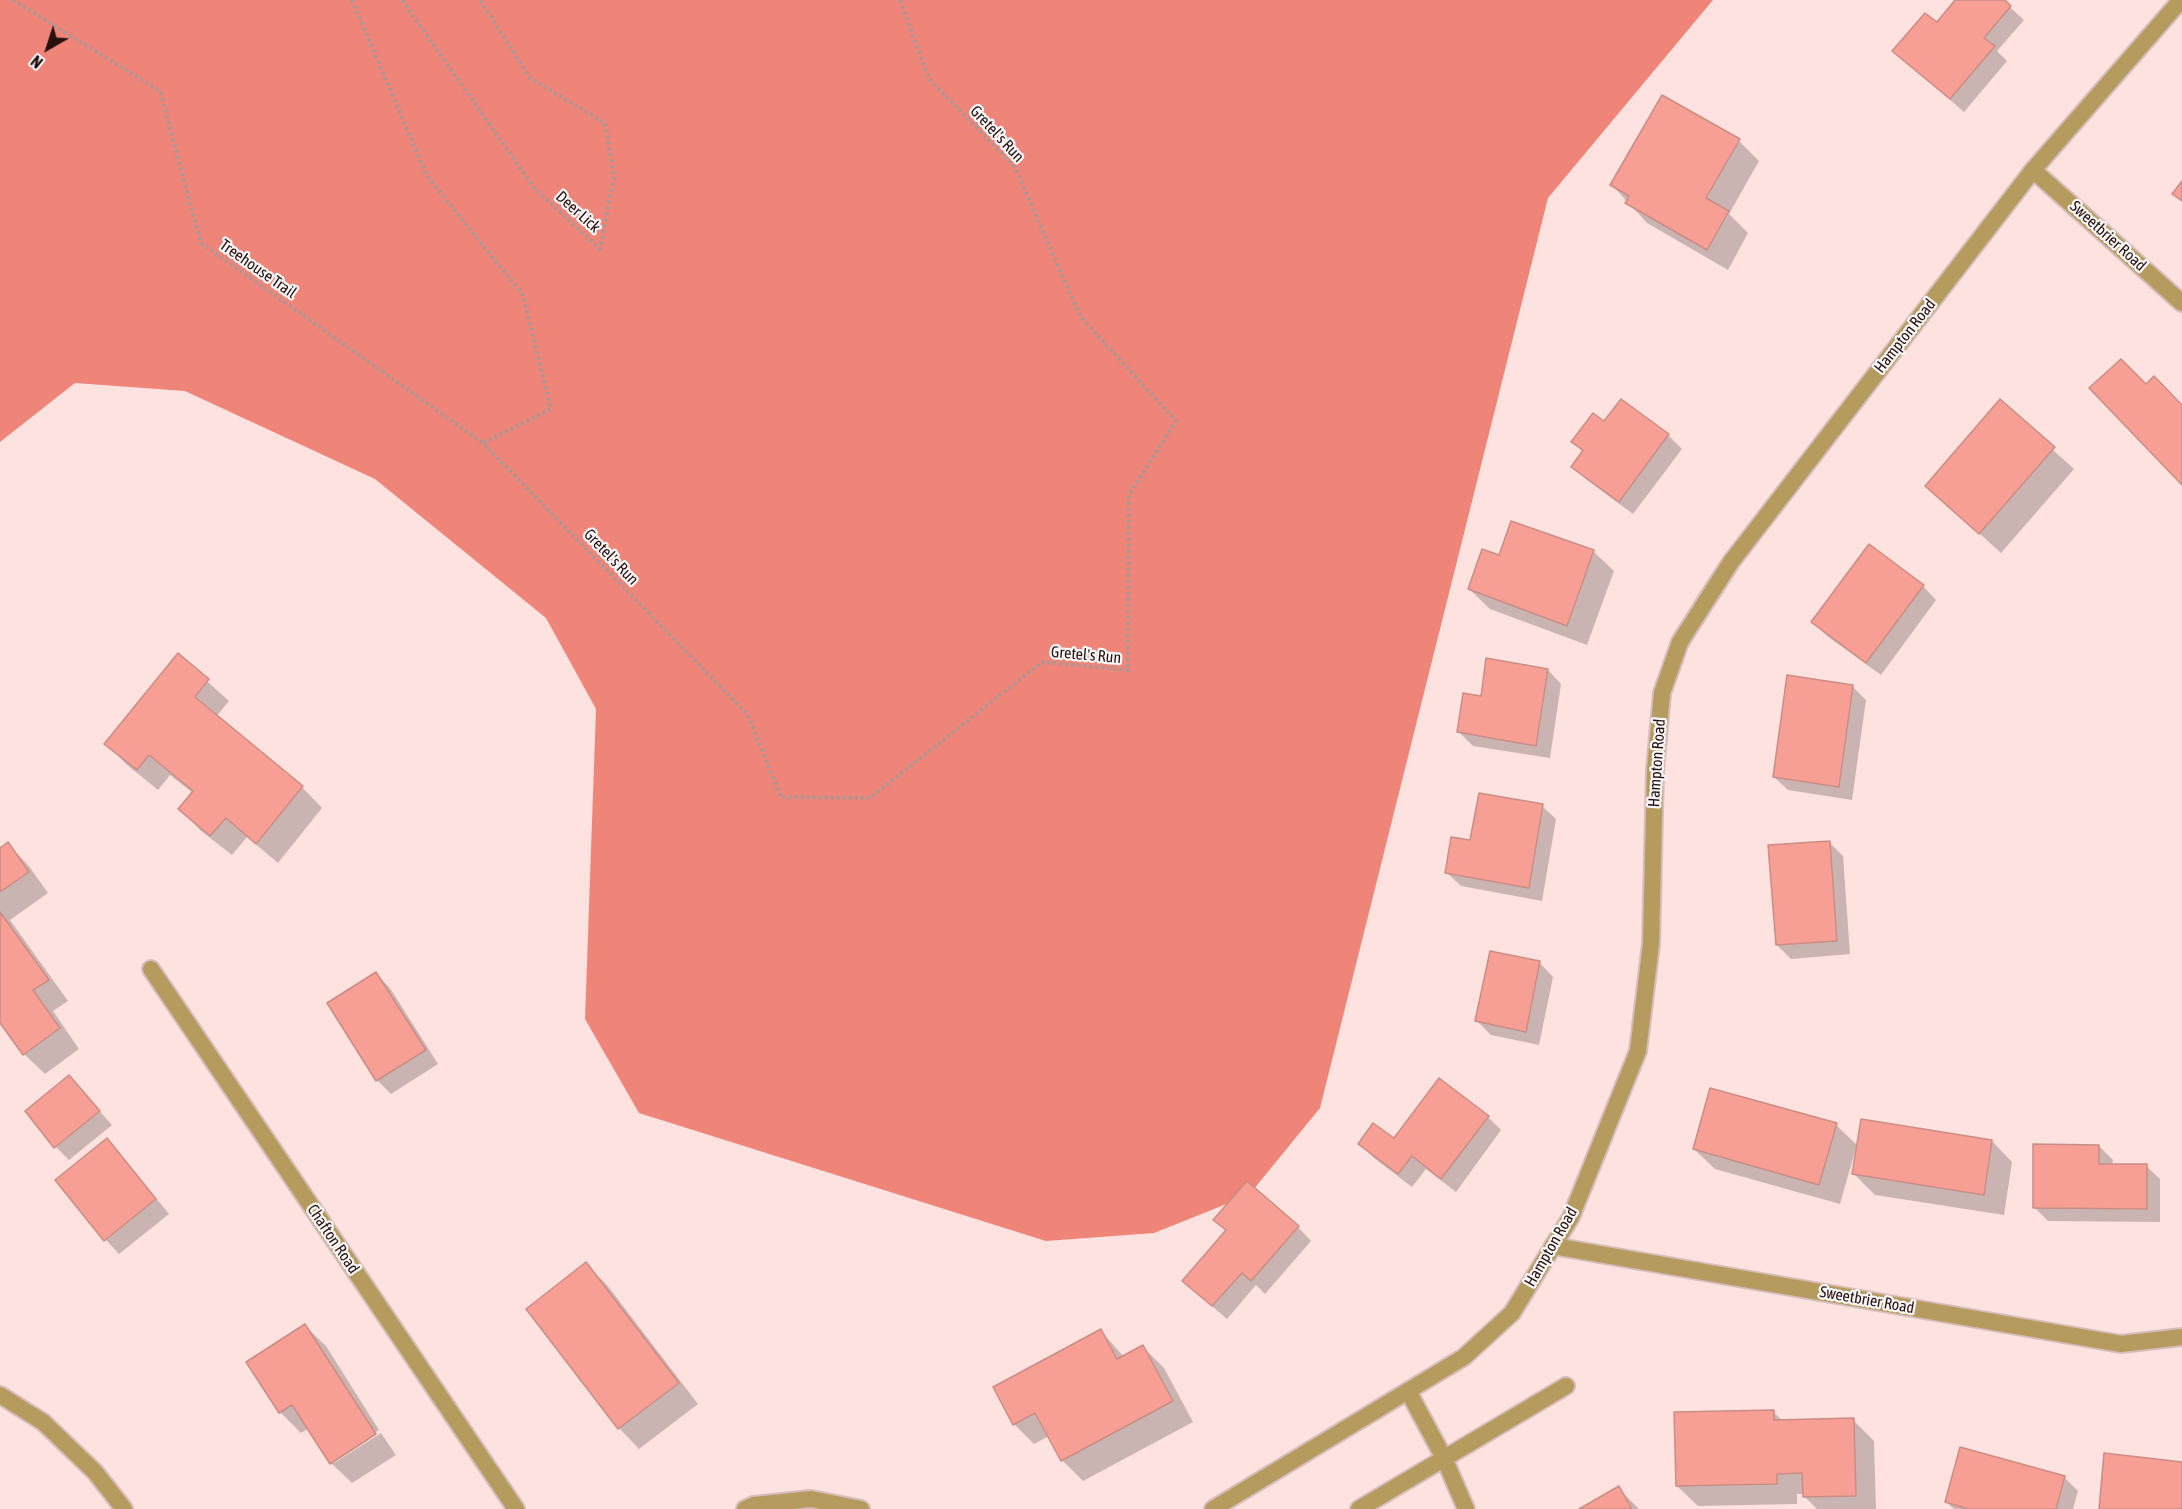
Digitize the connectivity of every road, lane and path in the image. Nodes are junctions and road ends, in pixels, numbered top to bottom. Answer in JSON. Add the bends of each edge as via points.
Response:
{"nodes":[{"id":1,"x":13,"y":0,"type":"edge"},
{"id":2,"x":352,"y":0,"type":"edge"},
{"id":3,"x":402,"y":0,"type":"edge"},
{"id":4,"x":480,"y":0,"type":"edge"},
{"id":5,"x":900,"y":0,"type":"edge"},
{"id":6,"x":2181,"y":0,"type":"edge"},
{"id":7,"x":2033,"y":170,"type":"junction"},
{"id":8,"x":2182,"y":303,"type":"edge"},
{"id":9,"x":483,"y":443,"type":"junction"},
{"id":10,"x":151,"y":969,"type":"dead end"},
{"id":11,"x":1553,"y":1246,"type":"junction"},
{"id":12,"x":2182,"y":1337,"type":"edge"},
{"id":13,"x":1566,"y":1386,"type":"dead end"},
{"id":14,"x":1408,"y":1391,"type":"junction"},
{"id":15,"x":0,"y":1395,"type":"edge"},
{"id":16,"x":1444,"y":1458,"type":"junction"},
{"id":17,"x":124,"y":1509,"type":"edge"},
{"id":18,"x":516,"y":1509,"type":"edge"},
{"id":19,"x":745,"y":1509,"type":"edge"},
{"id":20,"x":861,"y":1509,"type":"edge"},
{"id":21,"x":1213,"y":1509,"type":"edge"},
{"id":22,"x":1359,"y":1509,"type":"edge"},
{"id":23,"x":1466,"y":1509,"type":"edge"}],
"edges":[{"from":1,"to":9,"type":"path","name":"Treehouse Trail","via":[[160,91],[201,243]]},
{"from":2,"to":9,"type":"path","via":[[428,176],[523,295],[551,409]]},
{"from":3,"to":4,"type":"path","name":"Deer Lick","via":[[535,189],[600,249],[614,176],[605,123],[530,78]]},
{"from":5,"to":9,"type":"path","name":"Gretel's Run","via":[[929,79],[1015,167],[1080,316],[1176,421],[1129,495],[1128,670],[1042,662],[870,798],[781,797],[748,715]]},
{"from":6,"to":7,"type":"street","name":"Hampton Road"},
{"from":7,"to":8,"type":"street","name":"Sweetbrier Road"},
{"from":7,"to":11,"type":"street","name":"Hampton Road","via":[[1731,562],[1680,642],[1662,693],[1655,770],[1652,944],[1638,1051],[1571,1217]]},
{"from":10,"to":18,"type":"street","name":"Chafton Road"},
{"from":11,"to":12,"type":"street","name":"Sweetbrier Road","via":[[2121,1344]]},
{"from":11,"to":14,"type":"street","name":"Hampton Road","via":[[1512,1313],[1464,1357]]},
{"from":13,"to":16,"type":"street"},
{"from":14,"to":16,"type":"street"},
{"from":14,"to":21,"type":"street","name":"Hampton Road"},
{"from":15,"to":17,"type":"street","via":[[43,1422],[95,1472]]},
{"from":16,"to":22,"type":"street"},
{"from":16,"to":23,"type":"street"},
{"from":19,"to":20,"type":"street","via":[[811,1499]]}]}
